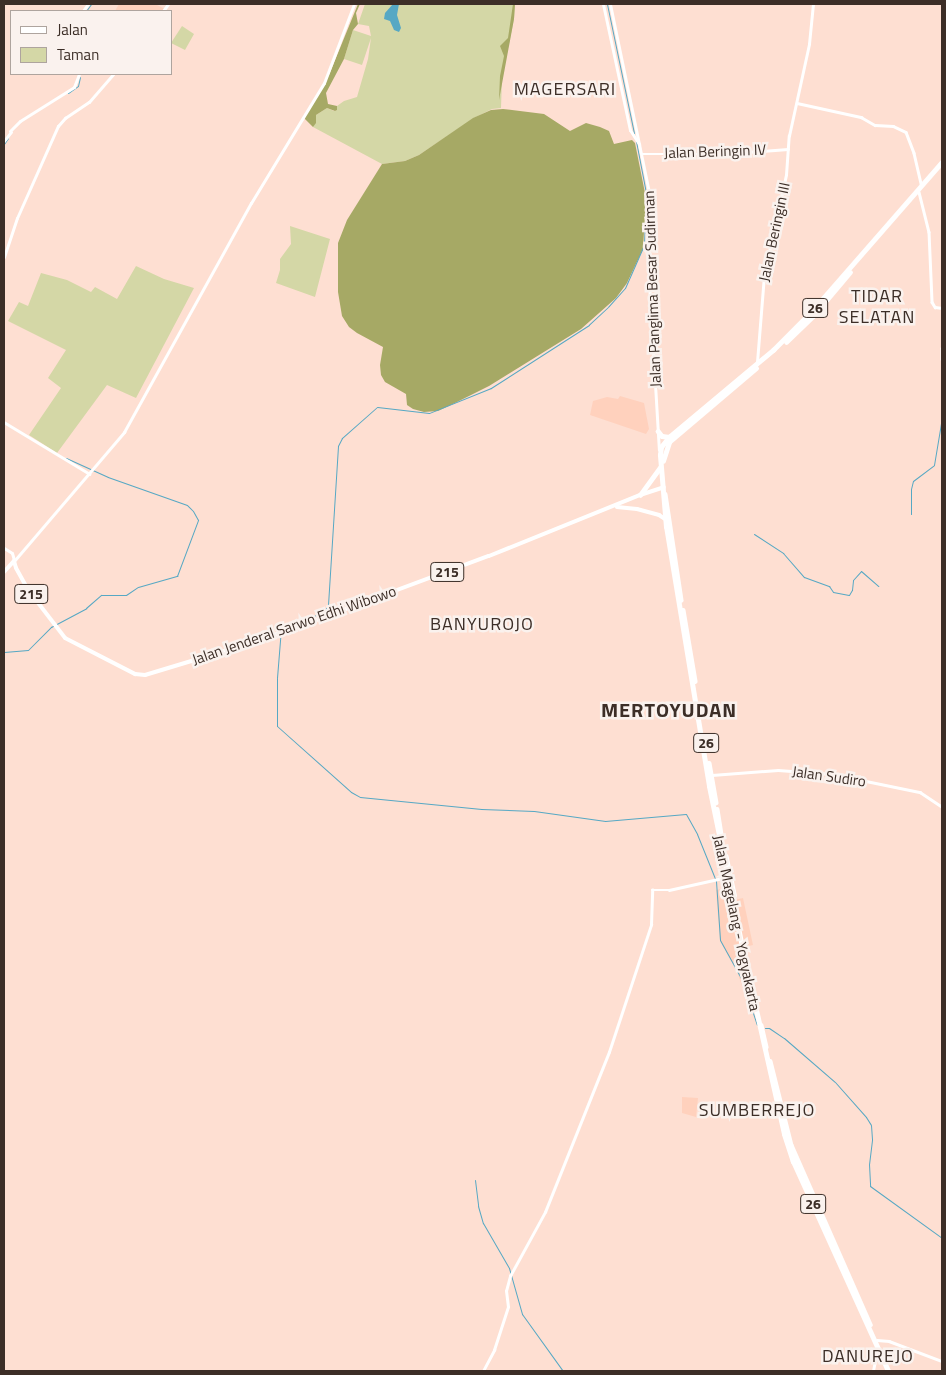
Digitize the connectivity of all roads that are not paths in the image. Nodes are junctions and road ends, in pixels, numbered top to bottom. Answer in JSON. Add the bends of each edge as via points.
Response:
{"nodes":[{"id":1,"x":354,"y":4,"type":"edge"},
{"id":2,"x":604,"y":4,"type":"edge"},
{"id":3,"x":610,"y":4,"type":"edge"},
{"id":4,"x":813,"y":4,"type":"edge"},
{"id":5,"x":79,"y":75,"type":"edge"},
{"id":6,"x":112,"y":75,"type":"edge"},
{"id":7,"x":797,"y":102,"type":"junction"},
{"id":8,"x":632,"y":107,"type":"junction"},
{"id":9,"x":626,"y":108,"type":"junction"},
{"id":10,"x":10,"y":131,"type":"joint"},
{"id":11,"x":638,"y":134,"type":"junction"},
{"id":12,"x":634,"y":136,"type":"junction"},
{"id":13,"x":4,"y":141,"type":"edge"},
{"id":14,"x":640,"y":147,"type":"junction"},
{"id":15,"x":788,"y":149,"type":"junction"},
{"id":16,"x":642,"y":154,"type":"junction"},
{"id":17,"x":942,"y":162,"type":"edge"},
{"id":18,"x":942,"y":166,"type":"edge"},
{"id":19,"x":921,"y":186,"type":"junction"},
{"id":20,"x":919,"y":192,"type":"junction"},
{"id":21,"x":902,"y":210,"type":"junction"},
{"id":22,"x":4,"y":257,"type":"edge"},
{"id":23,"x":942,"y":308,"type":"edge"},
{"id":24,"x":942,"y":348,"type":"edge"},
{"id":25,"x":942,"y":359,"type":"edge"},
{"id":26,"x":757,"y":365,"type":"junction"},
{"id":27,"x":4,"y":422,"type":"edge"},
{"id":28,"x":658,"y":431,"type":"junction"},
{"id":29,"x":659,"y":439,"type":"junction"},
{"id":30,"x":666,"y":442,"type":"junction"},
{"id":31,"x":661,"y":456,"type":"junction"},
{"id":32,"x":660,"y":467,"type":"junction"},
{"id":33,"x":91,"y":473,"type":"junction"},
{"id":34,"x":663,"y":487,"type":"junction"},
{"id":35,"x":640,"y":495,"type":"junction"},
{"id":36,"x":626,"y":501,"type":"junction"},
{"id":37,"x":612,"y":507,"type":"junction"},
{"id":38,"x":628,"y":507,"type":"junction"},
{"id":39,"x":667,"y":508,"type":"junction"},
{"id":40,"x":662,"y":515,"type":"junction"},
{"id":41,"x":4,"y":548,"type":"edge"},
{"id":42,"x":14,"y":561,"type":"junction"},
{"id":43,"x":4,"y":572,"type":"edge"},
{"id":44,"x":711,"y":775,"type":"junction"},
{"id":45,"x":942,"y":807,"type":"edge"},
{"id":46,"x":727,"y":877,"type":"junction"},
{"id":47,"x":754,"y":997,"type":"junction"},
{"id":48,"x":760,"y":1027,"type":"junction"},
{"id":49,"x":781,"y":1112,"type":"junction"},
{"id":50,"x":877,"y":1340,"type":"junction"},
{"id":51,"x":877,"y":1348,"type":"junction"},
{"id":52,"x":942,"y":1361,"type":"edge"},
{"id":53,"x":483,"y":1371,"type":"edge"},
{"id":54,"x":873,"y":1371,"type":"edge"},
{"id":55,"x":889,"y":1371,"type":"edge"}],
"edges":[{"from":1,"to":33,"type":"main road","via":[[324,83],[251,203],[131,421]]},
{"from":2,"to":9,"type":"main road","name":"Jalan Panglima Besar Sudirman"},
{"from":3,"to":8,"type":"main road","name":"Jalan Panglima Besar Sudirman"},
{"from":4,"to":7,"type":"street","name":"Jalan Beringin III"},
{"from":5,"to":10,"type":"main road","via":[[74,87],[20,121]]},
{"from":6,"to":22,"type":"main road","via":[[90,102],[58,126],[16,218]]},
{"from":7,"to":15,"type":"street","name":"Jalan Beringin III"},
{"from":7,"to":19,"type":"street","via":[[861,117],[875,125],[893,126],[906,132]]},
{"from":8,"to":9,"type":"main road"},
{"from":8,"to":11,"type":"main road","name":"Jalan Panglima Besar Sudirman"},
{"from":9,"to":12,"type":"main road","name":"Jalan Panglima Besar Sudirman"},
{"from":10,"to":13,"type":"street"},
{"from":11,"to":12,"type":"main road"},
{"from":11,"to":14,"type":"main road","name":"Jalan Panglima Besar Sudirman"},
{"from":12,"to":14,"type":"main road","name":"Jalan Panglima Besar Sudirman"},
{"from":14,"to":16,"type":"main road","name":"Jalan Panglima Besar Sudirman"},
{"from":15,"to":16,"type":"street","name":"Jalan Beringin IV","via":[[717,154]]},
{"from":15,"to":26,"type":"street","name":"Jalan Beringin III","via":[[786,175],[764,275]]},
{"from":16,"to":28,"type":"main road","name":"Jalan Panglima Besar Sudirman","via":[[649,193],[649,283]]},
{"from":17,"to":19,"type":"highway","number":"26"},
{"from":18,"to":20,"type":"highway","number":"26"},
{"from":19,"to":21,"type":"highway","number":"26"},
{"from":20,"to":21,"type":"highway","number":"26"},
{"from":20,"to":23,"type":"street","via":[[927,219],[932,302],[935,307]]},
{"from":21,"to":26,"type":"highway","number":"26","via":[[811,312]]},
{"from":24,"to":25,"type":"street"},
{"from":26,"to":30,"type":"highway","number":"26"},
{"from":27,"to":33,"type":"street"},
{"from":28,"to":29,"type":"main road","name":"Jalan Panglima Besar Sudirman"},
{"from":28,"to":30,"type":"highway"},
{"from":29,"to":30,"type":"main road"},
{"from":29,"to":31,"type":"main road"},
{"from":30,"to":31,"type":"highway","number":"26"},
{"from":30,"to":31,"type":"highway","number":"26"},
{"from":31,"to":32,"type":"highway","name":"Jalan Magelang - Yogyakarta","number":"26"},
{"from":31,"to":34,"type":"highway","name":"Jalan Magelang - Yogyakarta","number":"26"},
{"from":32,"to":34,"type":"highway","name":"Jalan Magelang - Yogyakarta","number":"26"},
{"from":32,"to":35,"type":"highway"},
{"from":33,"to":42,"type":"main road"},
{"from":34,"to":35,"type":"main road","name":"Jalan Jenderal Sarwo Edhi Wibowo","number":"215"},
{"from":34,"to":39,"type":"highway","name":"Jalan Magelang - Yogyakarta","number":"26"},
{"from":34,"to":40,"type":"highway","name":"Jalan Magelang - Yogyakarta","number":"26"},
{"from":35,"to":36,"type":"main road","name":"Jalan Jenderal Sarwo Edhi Wibowo","number":"215"},
{"from":36,"to":37,"type":"main road","name":"Jalan Jenderal Sarwo Edhi Wibowo","number":"215"},
{"from":36,"to":38,"type":"main road"},
{"from":37,"to":38,"type":"main road","name":"Jalan Jenderal Sarwo Edhi Wibowo","number":"215"},
{"from":37,"to":42,"type":"main road","name":"Jalan Jenderal Sarwo Edhi Wibowo","number":"215","via":[[279,633],[138,675],[70,642],[29,591]]},
{"from":38,"to":40,"type":"main road","name":"Jalan Jenderal Sarwo Edhi Wibowo","number":"215"},
{"from":39,"to":40,"type":"main road"},
{"from":39,"to":44,"type":"highway","name":"Jalan Magelang - Yogyakarta","number":"26"},
{"from":40,"to":46,"type":"highway","name":"Jalan Magelang - Yogyakarta","number":"26"},
{"from":41,"to":42,"type":"main road","via":[[12,553]]},
{"from":42,"to":43,"type":"main road","number":"215"},
{"from":44,"to":45,"type":"street","name":"Jalan Sudiro","via":[[778,770],[832,774],[920,792]]},
{"from":44,"to":47,"type":"highway","name":"Jalan Magelang - Yogyakarta","number":"26"},
{"from":46,"to":47,"type":"highway","name":"Jalan Magelang - Yogyakarta","number":"26"},
{"from":46,"to":53,"type":"street","via":[[669,890],[652,890],[651,924],[609,1052],[545,1212],[511,1273],[506,1291],[508,1307],[494,1350]]},
{"from":47,"to":48,"type":"highway","name":"Jalan Magelang - Yogyakarta","number":"26"},
{"from":48,"to":49,"type":"highway","name":"Jalan Magelang - Yogyakarta","number":"26"},
{"from":48,"to":49,"type":"highway","name":"Jalan Magelang - Yogyakarta","number":"26"},
{"from":49,"to":50,"type":"highway","name":"Jalan Magelang - Yogyakarta","number":"26","via":[[794,1152]]},
{"from":49,"to":51,"type":"highway","name":"Jalan Magelang - Yogyakarta","number":"26","via":[[793,1162]]},
{"from":50,"to":52,"type":"street","via":[[889,1341]]},
{"from":50,"to":55,"type":"highway","name":"Jalan Magelang - Yogyakarta","number":"26"},
{"from":51,"to":54,"type":"street"},
{"from":51,"to":55,"type":"highway","name":"Jalan Magelang - Yogyakarta","number":"26"}]}
